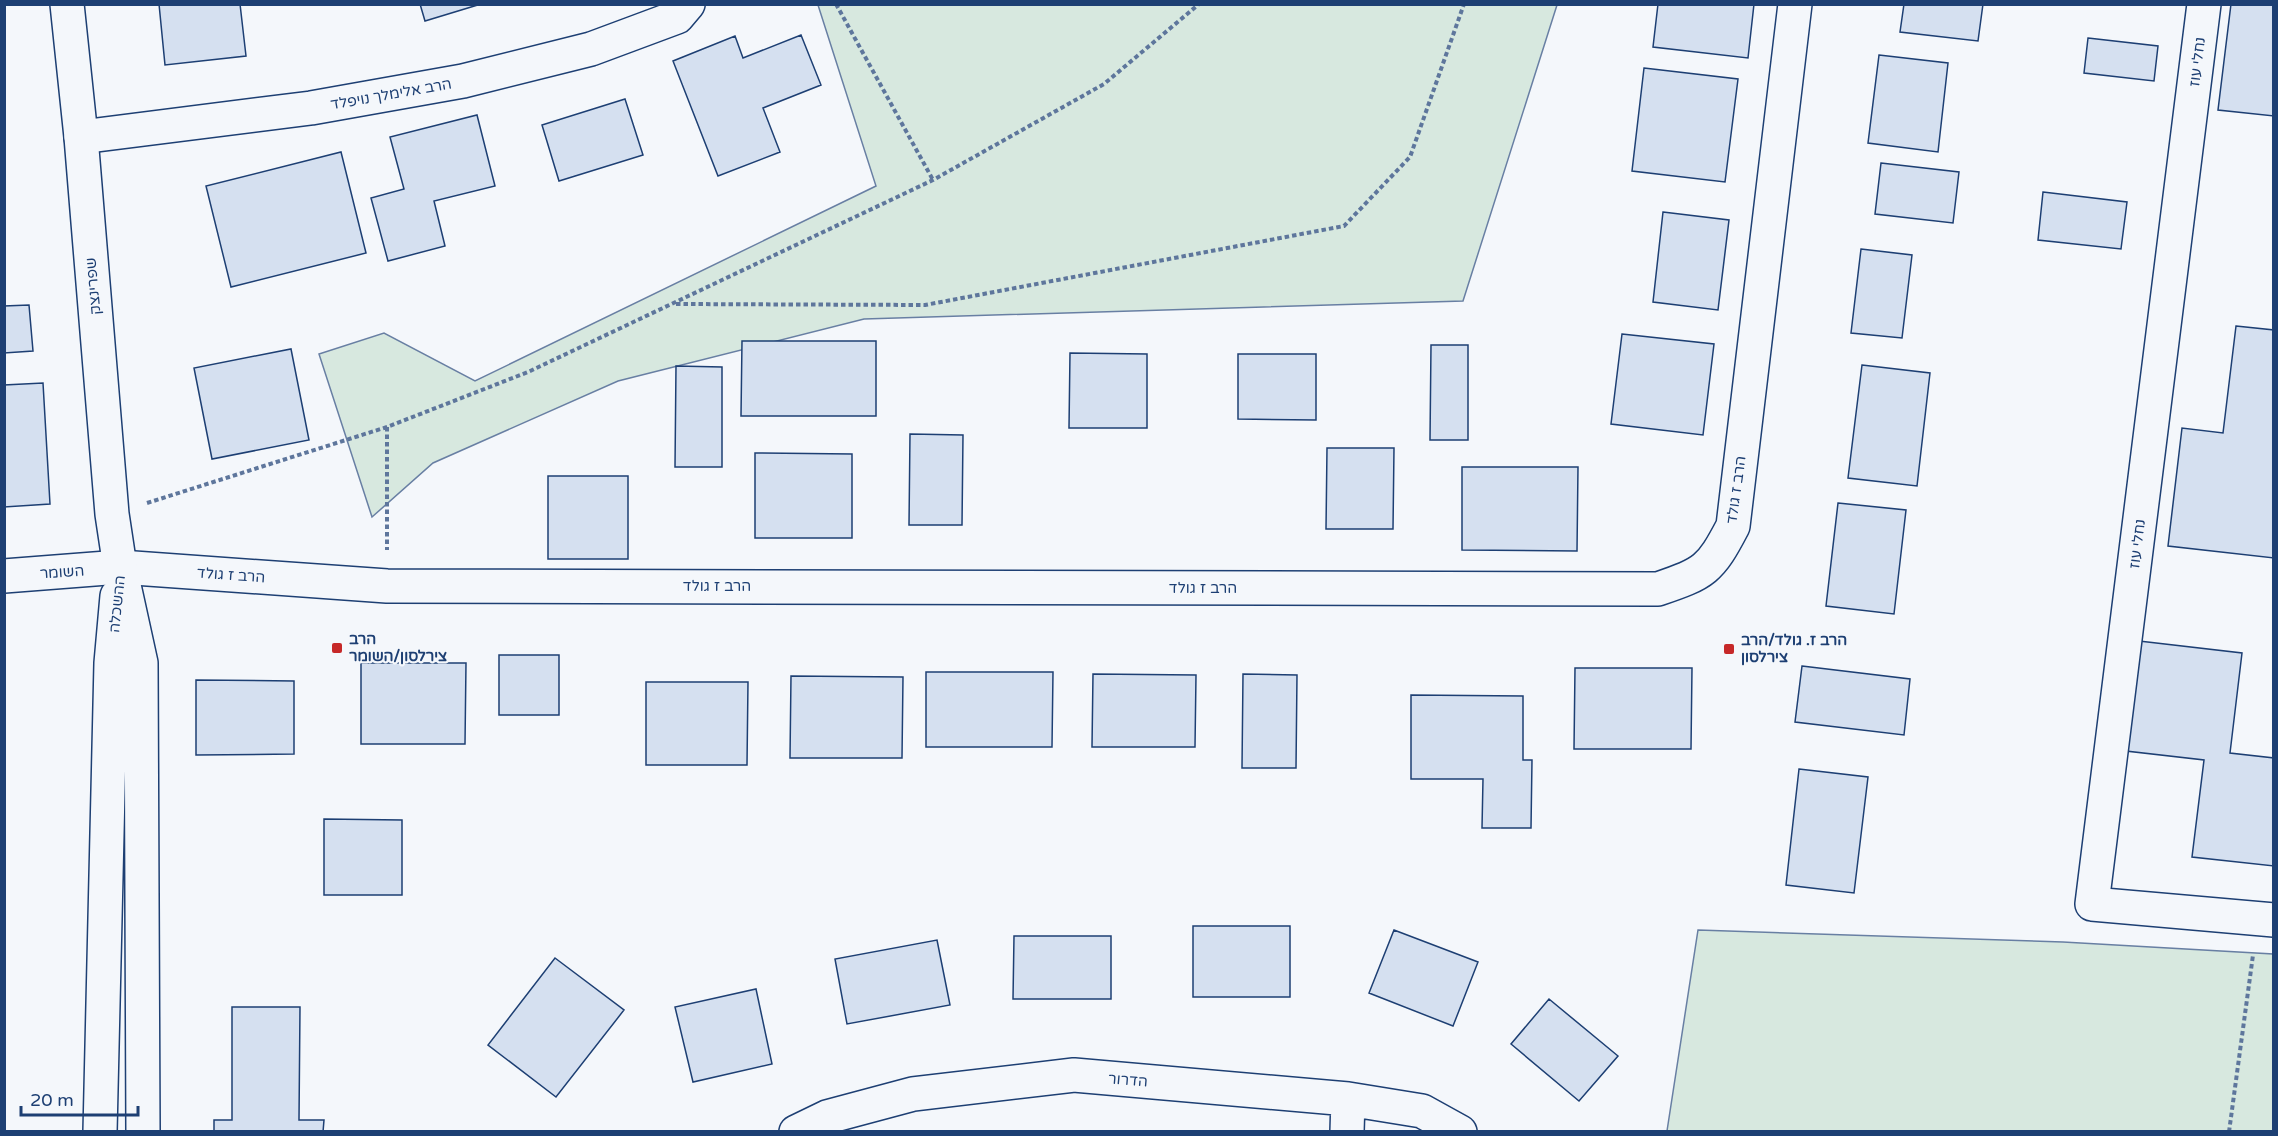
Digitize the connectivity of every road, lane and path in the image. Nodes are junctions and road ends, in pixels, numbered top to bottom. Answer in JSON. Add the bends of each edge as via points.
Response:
{"nodes":[{"id":1,"x":67,"y":4,"type":"edge"},
{"id":2,"x":688,"y":4,"type":"edge"},
{"id":3,"x":836,"y":4,"type":"edge"},
{"id":4,"x":1199,"y":4,"type":"edge"},
{"id":5,"x":1464,"y":4,"type":"edge"},
{"id":6,"x":1795,"y":4,"type":"edge"},
{"id":7,"x":2204,"y":4,"type":"edge"},
{"id":8,"x":81,"y":137,"type":"junction"},
{"id":9,"x":933,"y":180,"type":"junction"},
{"id":10,"x":672,"y":304,"type":"junction"},
{"id":11,"x":387,"y":427,"type":"junction"},
{"id":12,"x":112,"y":514,"type":"junction"},
{"id":13,"x":120,"y":567,"type":"junction"},
{"id":14,"x":4,"y":576,"type":"edge"},
{"id":15,"x":387,"y":586,"type":"junction"},
{"id":16,"x":2266,"y":920,"type":"edge"},
{"id":17,"x":1348,"y":1099,"type":"junction"},
{"id":18,"x":100,"y":1131,"type":"edge"},
{"id":19,"x":143,"y":1131,"type":"edge"},
{"id":20,"x":796,"y":1131,"type":"edge"},
{"id":21,"x":1347,"y":1131,"type":"edge"},
{"id":22,"x":1460,"y":1131,"type":"edge"},
{"id":23,"x":2229,"y":1131,"type":"edge"}],
"edges":[{"from":1,"to":8,"type":"street","name":"שפרינצק"},
{"from":2,"to":8,"type":"street","name":"הרב אלימלך נויפלד","via":[[677,17],[591,50],[463,81],[311,108]]},
{"from":3,"to":9,"type":"path"},
{"from":4,"to":9,"type":"path","via":[[1104,84]]},
{"from":5,"to":10,"type":"path","via":[[1410,157],[1344,226],[925,305]]},
{"from":6,"to":15,"type":"street","name":"הרב ז גולד","via":[[1733,526],[1716,559],[1694,577],[1658,589]]},
{"from":7,"to":16,"type":"street","name":"נחלי עוז","via":[[2092,904]]},
{"from":8,"to":12,"type":"street","name":"שפרינצק"},
{"from":9,"to":10,"type":"path"},
{"from":10,"to":11,"type":"path","via":[[528,372]]},
{"from":11,"to":12,"type":"path"},
{"from":11,"to":15,"type":"path"},
{"from":12,"to":13,"type":"street","name":"שפרינצק"},
{"from":13,"to":14,"type":"street","name":"השומר"},
{"from":13,"to":15,"type":"street","name":"הרב ז גולד"},
{"from":13,"to":18,"type":"street","name":"ההשכלה","via":[[111,663]]},
{"from":13,"to":19,"type":"street","name":"ההשכלה","via":[[141,663]]},
{"from":16,"to":23,"type":"path"},
{"from":17,"to":20,"type":"street","name":"הדרור","via":[[1074,1076],[913,1094],[827,1117]]},
{"from":17,"to":21,"type":"street"},
{"from":17,"to":22,"type":"street","name":"הדרור","via":[[1422,1111]]}]}
